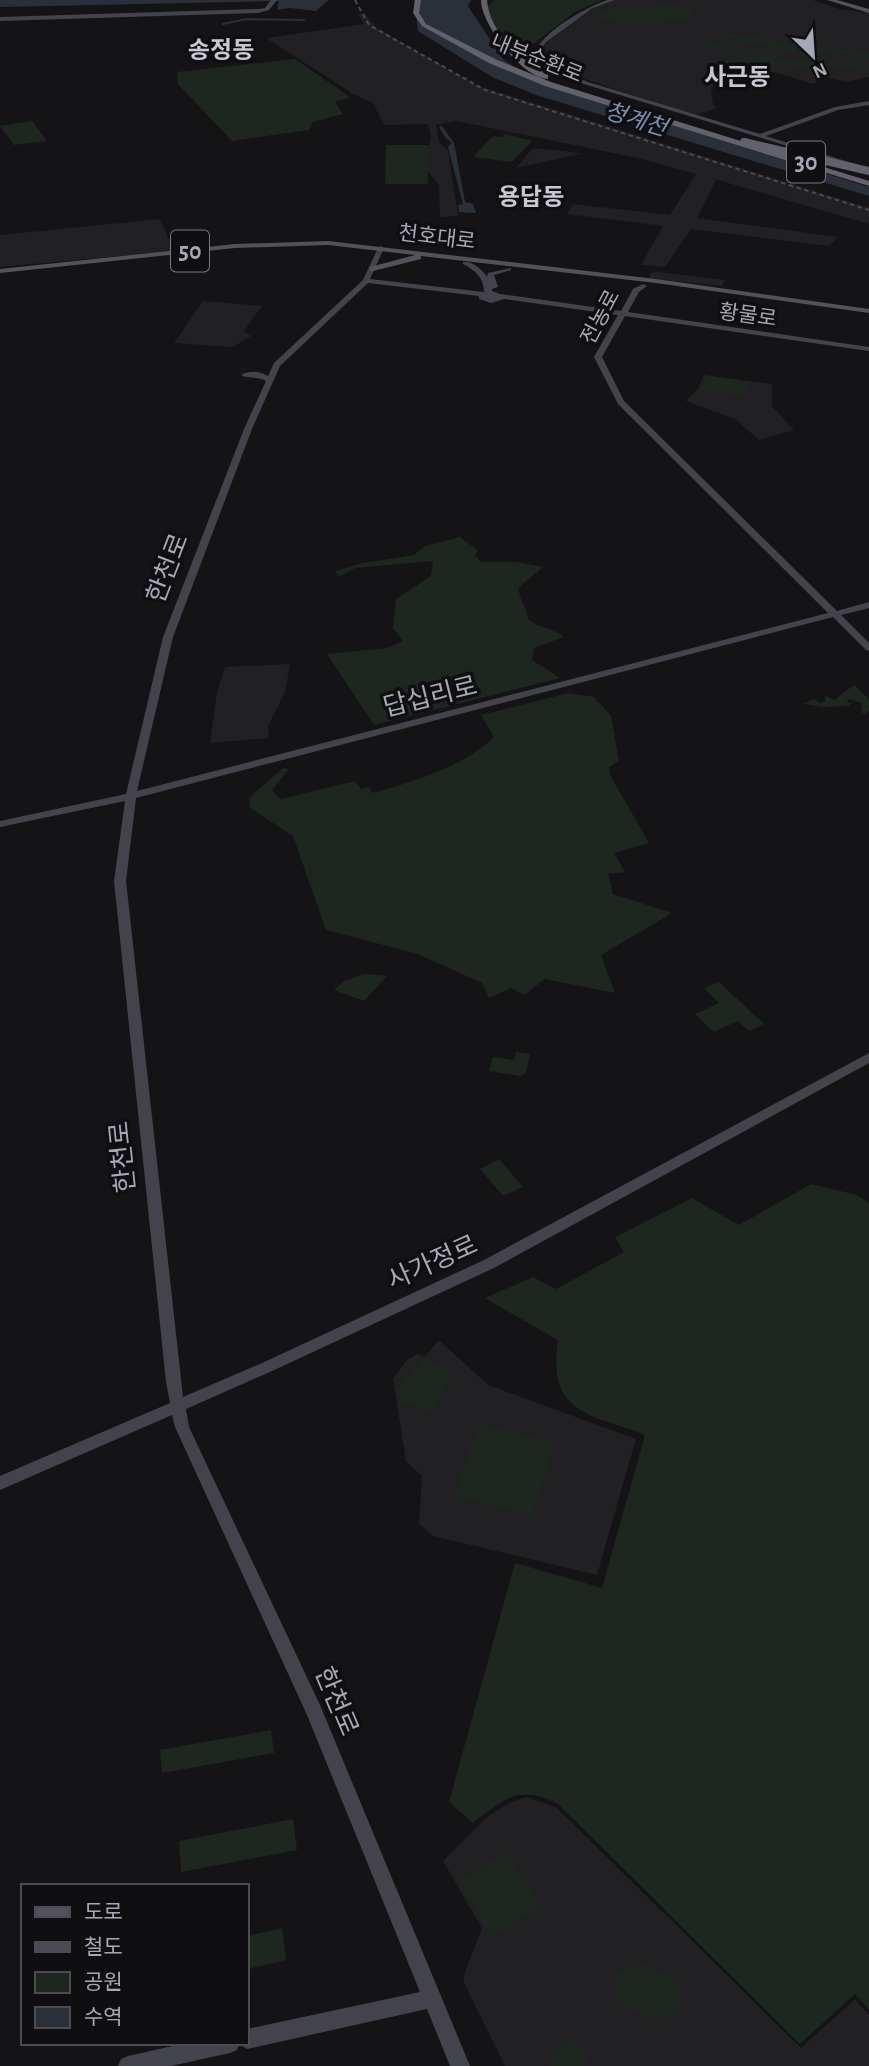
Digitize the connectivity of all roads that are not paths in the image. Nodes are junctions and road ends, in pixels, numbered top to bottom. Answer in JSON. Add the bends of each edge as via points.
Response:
{"nodes":[{"id":1,"x":418,"y":0,"type":"edge"},
{"id":2,"x":484,"y":0,"type":"edge"},
{"id":3,"x":606,"y":0,"type":"edge"},
{"id":4,"x":612,"y":0,"type":"edge"},
{"id":5,"x":830,"y":0,"type":"edge"},
{"id":6,"x":836,"y":0,"type":"edge"},
{"id":7,"x":273,"y":1,"type":"edge"},
{"id":8,"x":869,"y":10,"type":"edge"},
{"id":9,"x":248,"y":11,"type":"joint"},
{"id":10,"x":0,"y":19,"type":"edge"},
{"id":11,"x":625,"y":97,"type":"junction"},
{"id":12,"x":869,"y":103,"type":"edge"},
{"id":13,"x":743,"y":131,"type":"junction"},
{"id":14,"x":776,"y":131,"type":"junction"},
{"id":15,"x":760,"y":136,"type":"junction"},
{"id":16,"x":778,"y":141,"type":"junction"},
{"id":17,"x":744,"y":142,"type":"junction"},
{"id":18,"x":869,"y":171,"type":"edge"},
{"id":19,"x":869,"y":183,"type":"edge"},
{"id":20,"x":377,"y":238,"type":"dead end"},
{"id":21,"x":356,"y":244,"type":"junction"},
{"id":22,"x":381,"y":250,"type":"junction"},
{"id":23,"x":418,"y":257,"type":"junction"},
{"id":24,"x":465,"y":263,"type":"junction"},
{"id":25,"x":505,"y":268,"type":"junction"},
{"id":26,"x":373,"y":270,"type":"junction"},
{"id":27,"x":1,"y":273,"type":"edge"},
{"id":28,"x":486,"y":278,"type":"junction"},
{"id":29,"x":366,"y":281,"type":"junction"},
{"id":30,"x":644,"y":283,"type":"junction"},
{"id":31,"x":464,"y":294,"type":"joint"},
{"id":32,"x":484,"y":294,"type":"junction"},
{"id":33,"x":498,"y":298,"type":"junction"},
{"id":34,"x":869,"y":313,"type":"edge"},
{"id":35,"x":624,"y":315,"type":"junction"},
{"id":36,"x":869,"y":349,"type":"edge"},
{"id":37,"x":245,"y":375,"type":"dead end"},
{"id":38,"x":270,"y":380,"type":"junction"},
{"id":39,"x":869,"y":605,"type":"edge"},
{"id":40,"x":839,"y":614,"type":"junction"},
{"id":41,"x":869,"y":640,"type":"edge"},
{"id":42,"x":869,"y":649,"type":"edge"},
{"id":43,"x":132,"y":795,"type":"junction"},
{"id":44,"x":0,"y":824,"type":"edge"},
{"id":45,"x":869,"y":1057,"type":"edge"},
{"id":46,"x":178,"y":1405,"type":"junction"},
{"id":47,"x":0,"y":1483,"type":"edge"},
{"id":48,"x":432,"y":1999,"type":"junction"},
{"id":49,"x":248,"y":2039,"type":"edge"},
{"id":50,"x":221,"y":2045,"type":"edge"},
{"id":51,"x":128,"y":2066,"type":"edge"},
{"id":52,"x":460,"y":2066,"type":"edge"}],
"edges":[{"from":1,"to":19,"type":"highway","name":"내부순환로","number":"30","bridge":true,"via":[[416,13],[424,25],[516,72]]},
{"from":2,"to":17,"type":"highway","name":"내부순환로","number":"30","via":[[490,25],[540,74]]},
{"from":3,"to":11,"type":"main road","via":[[586,7],[539,42],[535,50],[541,63],[556,73]]},
{"from":4,"to":11,"type":"main road","via":[[589,8],[538,50],[552,68]]},
{"from":5,"to":8,"type":"main road"},
{"from":6,"to":8,"type":"main road"},
{"from":7,"to":9,"type":"main road","via":[[265,10]]},
{"from":9,"to":10,"type":"main road"},
{"from":11,"to":13,"type":"main road"},
{"from":12,"to":14,"type":"main road","via":[[837,108]]},
{"from":13,"to":14,"type":"main road"},
{"from":13,"to":15,"type":"main road"},
{"from":14,"to":15,"type":"main road"},
{"from":14,"to":16,"type":"main road"},
{"from":15,"to":16,"type":"main road"},
{"from":15,"to":18,"type":"main road"},
{"from":16,"to":18,"type":"main road"},
{"from":17,"to":18,"type":"highway","bridge":true},
{"from":17,"to":19,"type":"highway","name":"내부순환로","number":"30","bridge":true},
{"from":20,"to":21,"type":"main road"},
{"from":21,"to":22,"type":"main road","name":"천호대로","number":"50"},
{"from":21,"to":27,"type":"main road","name":"천호대로","number":"50","via":[[268,243]]},
{"from":22,"to":23,"type":"main road","name":"천호대로","number":"50"},
{"from":22,"to":26,"type":"main road","name":"한천로"},
{"from":22,"to":27,"type":"main road","name":"천호대로","number":"50","via":[[300,248]]},
{"from":22,"to":30,"type":"main road","name":"천호대로","number":"50"},
{"from":23,"to":24,"type":"main road","name":"천호대로","number":"50"},
{"from":23,"to":26,"type":"main road"},
{"from":24,"to":25,"type":"main road","name":"천호대로","number":"50"},
{"from":24,"to":28,"type":"main road"},
{"from":25,"to":28,"type":"main road"},
{"from":25,"to":30,"type":"main road","name":"천호대로","number":"50"},
{"from":26,"to":29,"type":"main road","name":"한천로"},
{"from":28,"to":32,"type":"main road"},
{"from":28,"to":33,"type":"main road"},
{"from":29,"to":31,"type":"main road"},
{"from":29,"to":38,"type":"main road","name":"한천로","via":[[276,365]]},
{"from":30,"to":34,"type":"main road","name":"천호대로","number":"50"},
{"from":30,"to":34,"type":"main road","name":"천호대로","number":"50"},
{"from":30,"to":35,"type":"main road","name":"전농로"},
{"from":31,"to":32,"type":"main road"},
{"from":32,"to":33,"type":"main road"},
{"from":33,"to":35,"type":"main road","name":"황물로"},
{"from":33,"to":35,"type":"main road","name":"황물로"},
{"from":35,"to":36,"type":"main road","name":"황물로"},
{"from":35,"to":40,"type":"main road","name":"전농로","via":[[597,357],[621,402]]},
{"from":37,"to":38,"type":"main road","via":[[259,374]]},
{"from":38,"to":43,"type":"main road","name":"한천로","via":[[168,637]]},
{"from":39,"to":40,"type":"main road","name":"답십리로"},
{"from":40,"to":41,"type":"main road","name":"전농로"},
{"from":40,"to":42,"type":"main road","name":"전농로"},
{"from":40,"to":43,"type":"main road","name":"답십리로"},
{"from":43,"to":44,"type":"main road","name":"답십리로"},
{"from":43,"to":46,"type":"main road","name":"한천로","via":[[120,881]]},
{"from":45,"to":46,"type":"main road","name":"사가정로","via":[[489,1264]]},
{"from":46,"to":47,"type":"main road","name":"사가정로"},
{"from":46,"to":48,"type":"main road","name":"한천로","via":[[182,1427],[314,1711]]},
{"from":48,"to":49,"type":"main road"},
{"from":48,"to":52,"type":"main road","name":"한천로"},
{"from":50,"to":51,"type":"main road"}]}
